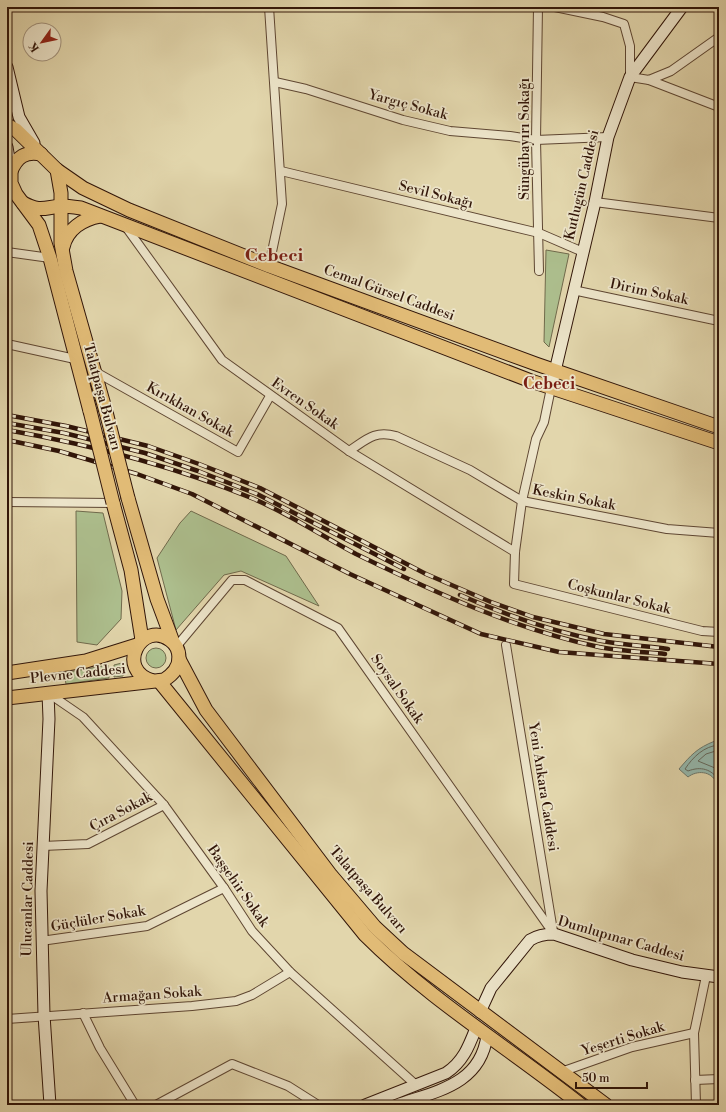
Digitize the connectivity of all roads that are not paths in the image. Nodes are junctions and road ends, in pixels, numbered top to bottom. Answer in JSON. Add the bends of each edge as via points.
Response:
{"nodes":[{"id":1,"x":269,"y":7,"type":"edge"},
{"id":2,"x":538,"y":7,"type":"edge"},
{"id":3,"x":555,"y":7,"type":"edge"},
{"id":4,"x":682,"y":7,"type":"edge"},
{"id":5,"x":719,"y":37,"type":"edge"},
{"id":6,"x":7,"y":67,"type":"edge"},
{"id":7,"x":630,"y":77,"type":"junction"},
{"id":8,"x":649,"y":80,"type":"junction"},
{"id":9,"x":275,"y":82,"type":"junction"},
{"id":10,"x":719,"y":107,"type":"edge"},
{"id":11,"x":7,"y":125,"type":"edge"},
{"id":12,"x":608,"y":137,"type":"junction"},
{"id":13,"x":536,"y":140,"type":"junction"},
{"id":14,"x":7,"y":147,"type":"edge"},
{"id":15,"x":41,"y":154,"type":"junction"},
{"id":16,"x":9,"y":168,"type":"edge"},
{"id":17,"x":57,"y":170,"type":"junction"},
{"id":18,"x":281,"y":171,"type":"junction"},
{"id":19,"x":595,"y":202,"type":"junction"},
{"id":20,"x":23,"y":203,"type":"junction"},
{"id":21,"x":61,"y":206,"type":"junction"},
{"id":22,"x":100,"y":216,"type":"junction"},
{"id":23,"x":719,"y":218,"type":"edge"},
{"id":24,"x":126,"y":226,"type":"junction"},
{"id":25,"x":539,"y":233,"type":"junction"},
{"id":26,"x":62,"y":249,"type":"junction"},
{"id":27,"x":7,"y":252,"type":"edge"},
{"id":28,"x":583,"y":252,"type":"junction"},
{"id":29,"x":50,"y":258,"type":"junction"},
{"id":30,"x":269,"y":266,"type":"junction"},
{"id":31,"x":539,"y":271,"type":"dead end"},
{"id":32,"x":573,"y":290,"type":"junction"},
{"id":33,"x":719,"y":321,"type":"edge"},
{"id":34,"x":7,"y":344,"type":"edge"},
{"id":35,"x":75,"y":359,"type":"junction"},
{"id":36,"x":555,"y":370,"type":"junction"},
{"id":37,"x":94,"y":371,"type":"junction"},
{"id":38,"x":551,"y":388,"type":"junction"},
{"id":39,"x":270,"y":396,"type":"junction"},
{"id":40,"x":719,"y":427,"type":"edge"},
{"id":41,"x":719,"y":443,"type":"edge"},
{"id":42,"x":349,"y":451,"type":"junction"},
{"id":43,"x":522,"y":501,"type":"junction"},
{"id":44,"x":7,"y":502,"type":"edge"},
{"id":45,"x":114,"y":503,"type":"junction"},
{"id":46,"x":719,"y":534,"type":"edge"},
{"id":47,"x":516,"y":552,"type":"junction"},
{"id":48,"x":719,"y":632,"type":"edge"},
{"id":49,"x":140,"y":643,"type":"junction"},
{"id":50,"x":506,"y":646,"type":"dead end"},
{"id":51,"x":176,"y":649,"type":"junction"},
{"id":52,"x":7,"y":673,"type":"edge"},
{"id":53,"x":156,"y":681,"type":"junction"},
{"id":54,"x":48,"y":693,"type":"junction"},
{"id":55,"x":7,"y":698,"type":"edge"},
{"id":56,"x":164,"y":804,"type":"junction"},
{"id":57,"x":43,"y":846,"type":"junction"},
{"id":58,"x":224,"y":888,"type":"junction"},
{"id":59,"x":554,"y":934,"type":"junction"},
{"id":60,"x":41,"y":941,"type":"junction"},
{"id":61,"x":290,"y":972,"type":"junction"},
{"id":62,"x":706,"y":976,"type":"junction"},
{"id":63,"x":719,"y":978,"type":"edge"},
{"id":64,"x":83,"y":1013,"type":"junction"},
{"id":65,"x":44,"y":1015,"type":"junction"},
{"id":66,"x":485,"y":1016,"type":"junction"},
{"id":67,"x":7,"y":1019,"type":"edge"},
{"id":68,"x":476,"y":1028,"type":"junction"},
{"id":69,"x":694,"y":1033,"type":"junction"},
{"id":70,"x":487,"y":1036,"type":"junction"},
{"id":71,"x":561,"y":1072,"type":"junction"},
{"id":72,"x":719,"y":1079,"type":"edge"},
{"id":73,"x":695,"y":1080,"type":"junction"},
{"id":74,"x":416,"y":1085,"type":"junction"},
{"id":75,"x":568,"y":1100,"type":"edge"},
{"id":76,"x":50,"y":1105,"type":"edge"},
{"id":77,"x":135,"y":1105,"type":"edge"},
{"id":78,"x":156,"y":1105,"type":"edge"},
{"id":79,"x":318,"y":1105,"type":"edge"},
{"id":80,"x":365,"y":1105,"type":"edge"},
{"id":81,"x":397,"y":1105,"type":"edge"},
{"id":82,"x":581,"y":1105,"type":"edge"},
{"id":83,"x":606,"y":1105,"type":"edge"},
{"id":84,"x":696,"y":1105,"type":"edge"}],
"edges":[{"from":1,"to":9,"type":"street"},
{"from":2,"to":13,"type":"street","name":"Süngübayırı Sokağı"},
{"from":3,"to":7,"type":"street","via":[[624,24],[630,46]]},
{"from":4,"to":7,"type":"main road","name":"Kutlugün Caddesi"},
{"from":5,"to":8,"type":"street","via":[[671,71]]},
{"from":6,"to":15,"type":"main road","via":[[19,117]]},
{"from":7,"to":8,"type":"street"},
{"from":7,"to":12,"type":"main road","name":"Kutlugün Caddesi"},
{"from":8,"to":10,"type":"street"},
{"from":9,"to":13,"type":"street","name":"Yargıç Sokak","via":[[306,89],[403,120],[450,131]]},
{"from":9,"to":18,"type":"street"},
{"from":11,"to":15,"type":"main road","via":[[16,130]]},
{"from":12,"to":13,"type":"street","name":"Yargıç Sokak"},
{"from":12,"to":19,"type":"main road","name":"Kutlugün Caddesi"},
{"from":13,"to":25,"type":"street","name":"Süngübayırı Sokağı"},
{"from":14,"to":16,"type":"main road"},
{"from":15,"to":16,"type":"main road","via":[[24,154]]},
{"from":15,"to":17,"type":"main road"},
{"from":16,"to":20,"type":"main road","name":"Talatpaşa Bulvarı","via":[[11,183]]},
{"from":17,"to":21,"type":"main road"},
{"from":17,"to":30,"type":"main road","name":"Cemal Gürsel Caddesi","via":[[110,202]]},
{"from":18,"to":25,"type":"street","name":"Sevil Sokağı"},
{"from":18,"to":30,"type":"street","via":[[282,204]]},
{"from":19,"to":23,"type":"street"},
{"from":19,"to":28,"type":"main road","name":"Kutlugün Caddesi"},
{"from":20,"to":21,"type":"main road","via":[[42,210]]},
{"from":20,"to":29,"type":"main road","name":"Talatpaşa Bulvarı","via":[[39,225]]},
{"from":21,"to":22,"type":"main road","via":[[81,208]]},
{"from":21,"to":26,"type":"main road","name":"Talatpaşa Bulvarı"},
{"from":22,"to":24,"type":"main road"},
{"from":22,"to":26,"type":"main road","via":[[86,219],[73,229]]},
{"from":24,"to":38,"type":"main road"},
{"from":24,"to":39,"type":"street","name":"Evren Sokak","via":[[222,360]]},
{"from":25,"to":28,"type":"street","name":"Sevil Sokağı"},
{"from":25,"to":31,"type":"street","name":"Süngübayırı Sokağı"},
{"from":26,"to":37,"type":"main road","name":"Talatpaşa Bulvarı"},
{"from":27,"to":29,"type":"street"},
{"from":28,"to":32,"type":"main road","name":"Kutlugün Caddesi"},
{"from":29,"to":35,"type":"main road","name":"Talatpaşa Bulvarı"},
{"from":30,"to":36,"type":"main road","name":"Cemal Gürsel Caddesi"},
{"from":32,"to":33,"type":"street","name":"Dirim Sokak"},
{"from":32,"to":36,"type":"main road","name":"Kutlugün Caddesi"},
{"from":34,"to":35,"type":"street"},
{"from":35,"to":45,"type":"main road","name":"Talatpaşa Bulvarı","bridge":true},
{"from":36,"to":38,"type":"main road","name":"Kutlugün Caddesi"},
{"from":36,"to":40,"type":"main road","name":"Cemal Gürsel Caddesi"},
{"from":37,"to":39,"type":"street","name":"Kırıkhan Sokak","via":[[238,452]]},
{"from":37,"to":51,"type":"main road","name":"Talatpaşa Bulvarı","bridge":true,"via":[[149,573]]},
{"from":38,"to":41,"type":"main road"},
{"from":38,"to":43,"type":"street","via":[[544,422],[536,438]]},
{"from":39,"to":42,"type":"street","name":"Evren Sokak"},
{"from":42,"to":43,"type":"street","name":"Keskin Sokak","via":[[376,434],[386,433],[470,470]]},
{"from":42,"to":47,"type":"street","name":"Evren Sokak"},
{"from":43,"to":46,"type":"street","name":"Keskin Sokak","via":[[667,529]]},
{"from":43,"to":47,"type":"street"},
{"from":44,"to":45,"type":"street"},
{"from":45,"to":49,"type":"main road","name":"Talatpaşa Bulvarı","via":[[131,570]]},
{"from":47,"to":48,"type":"street","name":"Coşkunlar Sokak","via":[[514,584]]},
{"from":49,"to":51,"type":"main road","via":[[155,635],[167,638]]},
{"from":49,"to":52,"type":"main road","name":"Plevne Caddesi","via":[[86,661]]},
{"from":49,"to":53,"type":"main road","name":"Talatpaşa Bulvarı","via":[[134,652],[135,666],[144,677]]},
{"from":50,"to":59,"type":"street","name":"Yeni Ankara Caddesi"},
{"from":51,"to":53,"type":"main road","via":[[175,672]]},
{"from":51,"to":59,"type":"street","name":"Soysal Sokak","via":[[232,580],[246,580],[338,628]]},
{"from":51,"to":66,"type":"main road","name":"Talatpaşa Bulvarı","via":[[206,710],[351,900],[402,952]]},
{"from":53,"to":54,"type":"main road","name":"Plevne Caddesi"},
{"from":53,"to":68,"type":"main road","name":"Talatpaşa Bulvarı","via":[[365,935],[396,965]]},
{"from":54,"to":55,"type":"main road","name":"Plevne Caddesi"},
{"from":54,"to":56,"type":"street","name":"Başşehir Sokak","via":[[83,717]]},
{"from":54,"to":57,"type":"main road","name":"Ulucanlar Caddesi"},
{"from":56,"to":57,"type":"street","name":"Çıra Sokak","via":[[88,844]]},
{"from":56,"to":58,"type":"street","name":"Başşehir Sokak"},
{"from":57,"to":60,"type":"main road","name":"Ulucanlar Caddesi"},
{"from":58,"to":60,"type":"street","name":"Güçlüler Sokak","via":[[147,926]]},
{"from":58,"to":61,"type":"street","name":"Başşehir Sokak","via":[[252,931]]},
{"from":59,"to":62,"type":"main road","name":"Dumlupınar Caddesi","via":[[632,960]]},
{"from":59,"to":66,"type":"main road","name":"Dumlupınar Caddesi","via":[[537,936],[530,940],[492,988]]},
{"from":60,"to":65,"type":"main road","name":"Ulucanlar Caddesi"},
{"from":61,"to":64,"type":"street","name":"Armağan Sokak","via":[[252,995],[236,1001]]},
{"from":61,"to":74,"type":"street","name":"Başşehir Sokak"},
{"from":62,"to":63,"type":"main road","name":"Dumlupınar Caddesi"},
{"from":62,"to":69,"type":"street"},
{"from":64,"to":65,"type":"street","name":"Armağan Sokak"},
{"from":64,"to":77,"type":"street","via":[[100,1048]]},
{"from":65,"to":67,"type":"street","name":"Armağan Sokak"},
{"from":65,"to":76,"type":"main road","name":"Ulucanlar Caddesi"},
{"from":66,"to":68,"type":"main road"},
{"from":66,"to":70,"type":"main road"},
{"from":66,"to":71,"type":"main road","name":"Talatpaşa Bulvarı"},
{"from":68,"to":70,"type":"main road","name":"Talatpaşa Bulvarı"},
{"from":68,"to":74,"type":"main road","via":[[466,1052],[454,1068]]},
{"from":69,"to":71,"type":"street","name":"Yeşerti Sokak","via":[[632,1047]]},
{"from":69,"to":73,"type":"street"},
{"from":70,"to":75,"type":"main road","name":"Talatpaşa Bulvarı"},
{"from":70,"to":81,"type":"main road","via":[[486,1048],[476,1067],[462,1080]]},
{"from":71,"to":83,"type":"main road","name":"Talatpaşa Bulvarı"},
{"from":72,"to":73,"type":"street"},
{"from":73,"to":84,"type":"street"},
{"from":74,"to":80,"type":"main road"},
{"from":75,"to":82,"type":"main road","name":"Talatpaşa Bulvarı"},
{"from":78,"to":79,"type":"street","via":[[232,1064],[288,1086]]}]}
